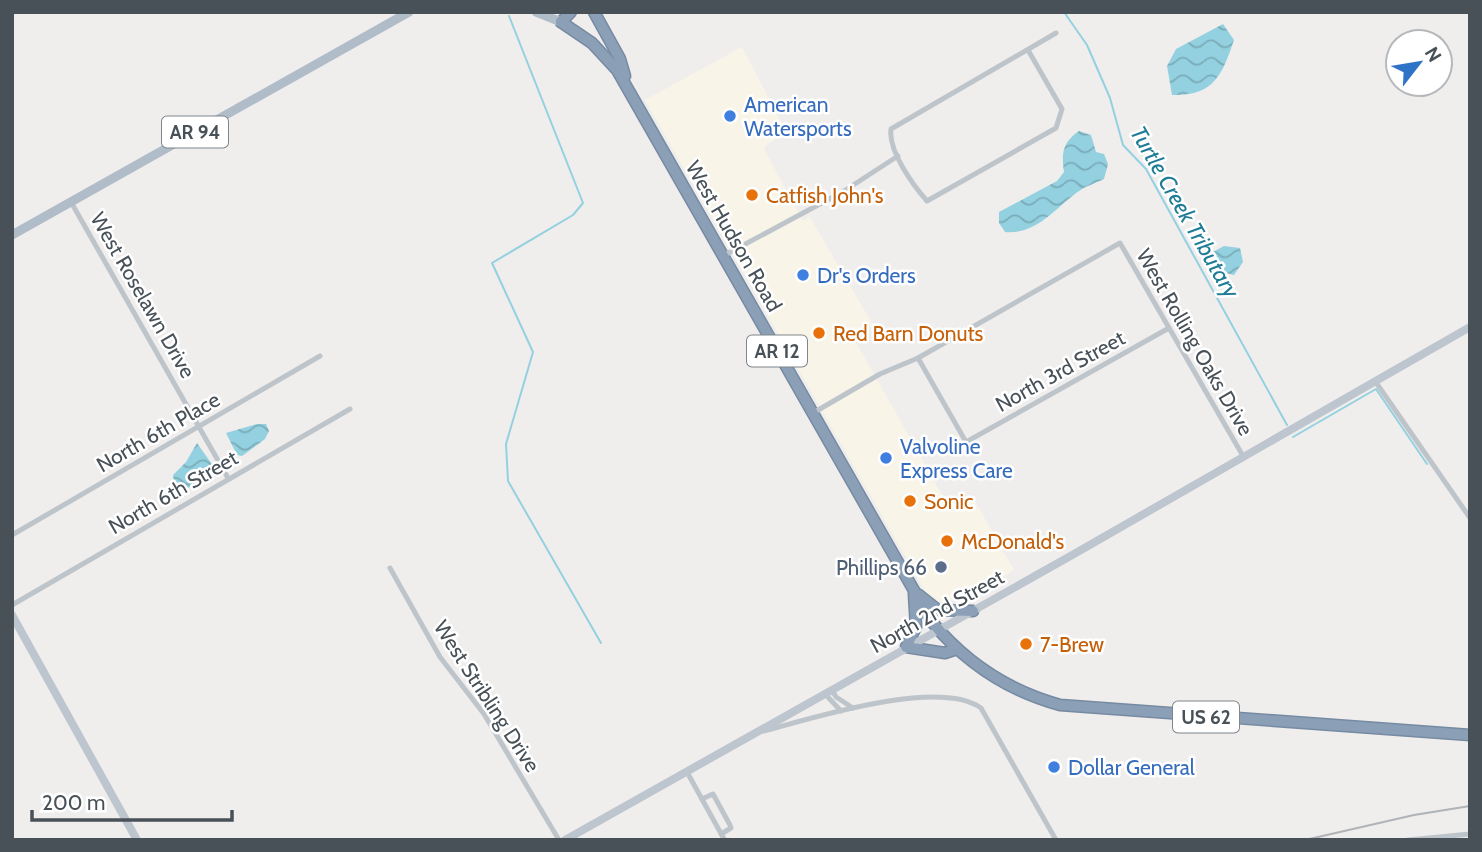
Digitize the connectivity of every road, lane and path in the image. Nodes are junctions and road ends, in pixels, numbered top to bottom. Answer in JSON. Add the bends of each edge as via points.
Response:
{"nodes":[{"id":1,"x":409,"y":12,"type":"edge"},
{"id":2,"x":537,"y":12,"type":"edge"},
{"id":3,"x":571,"y":12,"type":"edge"},
{"id":4,"x":594,"y":12,"type":"edge"},
{"id":5,"x":561,"y":17,"type":"edge"},
{"id":6,"x":1056,"y":33,"type":"dead end"},
{"id":7,"x":1028,"y":50,"type":"junction"},
{"id":8,"x":629,"y":90,"type":"junction"},
{"id":9,"x":898,"y":156,"type":"junction"},
{"id":10,"x":71,"y":202,"type":"junction"},
{"id":11,"x":12,"y":235,"type":"edge"},
{"id":12,"x":723,"y":256,"type":"junction"},
{"id":13,"x":1470,"y":327,"type":"edge"},
{"id":14,"x":1169,"y":328,"type":"junction"},
{"id":15,"x":320,"y":356,"type":"dead end"},
{"id":16,"x":918,"y":358,"type":"junction"},
{"id":17,"x":1375,"y":381,"type":"junction"},
{"id":18,"x":350,"y":409,"type":"dead end"},
{"id":19,"x":813,"y":413,"type":"junction"},
{"id":20,"x":200,"y":426,"type":"junction"},
{"id":21,"x":1243,"y":456,"type":"junction"},
{"id":22,"x":228,"y":478,"type":"junction"},
{"id":23,"x":1470,"y":518,"type":"edge"},
{"id":24,"x":12,"y":535,"type":"edge"},
{"id":25,"x":390,"y":568,"type":"dead end"},
{"id":26,"x":914,"y":591,"type":"junction"},
{"id":27,"x":12,"y":605,"type":"edge"},
{"id":28,"x":973,"y":611,"type":"junction"},
{"id":29,"x":12,"y":614,"type":"edge"},
{"id":30,"x":939,"y":630,"type":"junction"},
{"id":31,"x":906,"y":647,"type":"junction"},
{"id":32,"x":957,"y":649,"type":"junction"},
{"id":33,"x":828,"y":692,"type":"junction"},
{"id":34,"x":853,"y":708,"type":"junction"},
{"id":35,"x":841,"y":711,"type":"junction"},
{"id":36,"x":760,"y":732,"type":"junction"},
{"id":37,"x":1470,"y":735,"type":"edge"},
{"id":38,"x":687,"y":772,"type":"junction"},
{"id":39,"x":702,"y":799,"type":"junction"},
{"id":40,"x":1470,"y":834,"type":"edge"},
{"id":41,"x":723,"y":837,"type":"edge"},
{"id":42,"x":137,"y":840,"type":"edge"},
{"id":43,"x":559,"y":840,"type":"edge"},
{"id":44,"x":565,"y":840,"type":"edge"},
{"id":45,"x":1056,"y":840,"type":"edge"},
{"id":46,"x":1408,"y":840,"type":"edge"}],
"edges":[{"from":1,"to":10,"type":"main road","number":"AR 94"},
{"from":2,"to":5,"type":"main road"},
{"from":3,"to":5,"type":"highway"},
{"from":4,"to":8,"type":"highway","number":"AR 12","via":[[620,59]]},
{"from":5,"to":8,"type":"highway","name":"West Hudson Road","number":"AR 12","via":[[606,56]]},
{"from":6,"to":7,"type":"street"},
{"from":7,"to":9,"type":"street","via":[[891,129]]},
{"from":7,"to":9,"type":"street","via":[[1062,109],[1056,128],[927,201]]},
{"from":8,"to":12,"type":"highway","name":"West Hudson Road","number":"AR 12"},
{"from":9,"to":12,"type":"street","via":[[844,191]]},
{"from":10,"to":11,"type":"main road","number":"AR 94"},
{"from":10,"to":20,"type":"street","name":"West Roselawn Drive"},
{"from":12,"to":19,"type":"highway","name":"West Hudson Road","number":"AR 12"},
{"from":13,"to":17,"type":"main road","name":"North 2nd Street"},
{"from":14,"to":16,"type":"street","name":"North 3rd Street","via":[[967,442]]},
{"from":14,"to":16,"type":"street","name":"West Rolling Oaks Drive","via":[[1120,243]]},
{"from":14,"to":21,"type":"street","name":"West Rolling Oaks Drive"},
{"from":15,"to":20,"type":"street","name":"North 6th Place"},
{"from":16,"to":19,"type":"street"},
{"from":17,"to":21,"type":"main road","name":"North 2nd Street"},
{"from":17,"to":23,"type":"street"},
{"from":18,"to":22,"type":"street","name":"North 6th Street"},
{"from":19,"to":26,"type":"highway","name":"West Hudson Road","number":"AR 12"},
{"from":20,"to":22,"type":"street","name":"West Roselawn Drive"},
{"from":20,"to":24,"type":"street","name":"North 6th Place"},
{"from":21,"to":28,"type":"main road","name":"North 2nd Street"},
{"from":22,"to":27,"type":"street","name":"North 6th Street"},
{"from":25,"to":43,"type":"street","name":"West Stribling Drive","via":[[440,657],[484,714]]},
{"from":26,"to":28,"type":"highway","via":[[938,610]]},
{"from":26,"to":30,"type":"highway","name":"West Hudson Road","number":"AR 12"},
{"from":26,"to":31,"type":"highway","number":"AR 12","via":[[916,627]]},
{"from":28,"to":30,"type":"main road","name":"North 2nd Street"},
{"from":29,"to":42,"type":"main road"},
{"from":30,"to":31,"type":"main road","name":"North 2nd Street"},
{"from":30,"to":32,"type":"highway","number":"US 62"},
{"from":31,"to":32,"type":"highway","via":[[945,653]]},
{"from":31,"to":33,"type":"main road","name":"North 2nd Street"},
{"from":32,"to":37,"type":"highway","number":"US 62","via":[[1010,687],[1060,705]]},
{"from":33,"to":34,"type":"street"},
{"from":33,"to":35,"type":"street"},
{"from":33,"to":36,"type":"main road","name":"North 2nd Street"},
{"from":34,"to":35,"type":"street"},
{"from":34,"to":45,"type":"street","via":[[901,699],[970,701],[981,708]]},
{"from":35,"to":36,"type":"street"},
{"from":36,"to":38,"type":"main road","name":"North 2nd Street"},
{"from":38,"to":39,"type":"street"},
{"from":38,"to":44,"type":"main road","name":"North 2nd Street"},
{"from":39,"to":41,"type":"street"},
{"from":39,"to":41,"type":"street","via":[[713,794],[730,825]]},
{"from":40,"to":46,"type":"street"}]}
